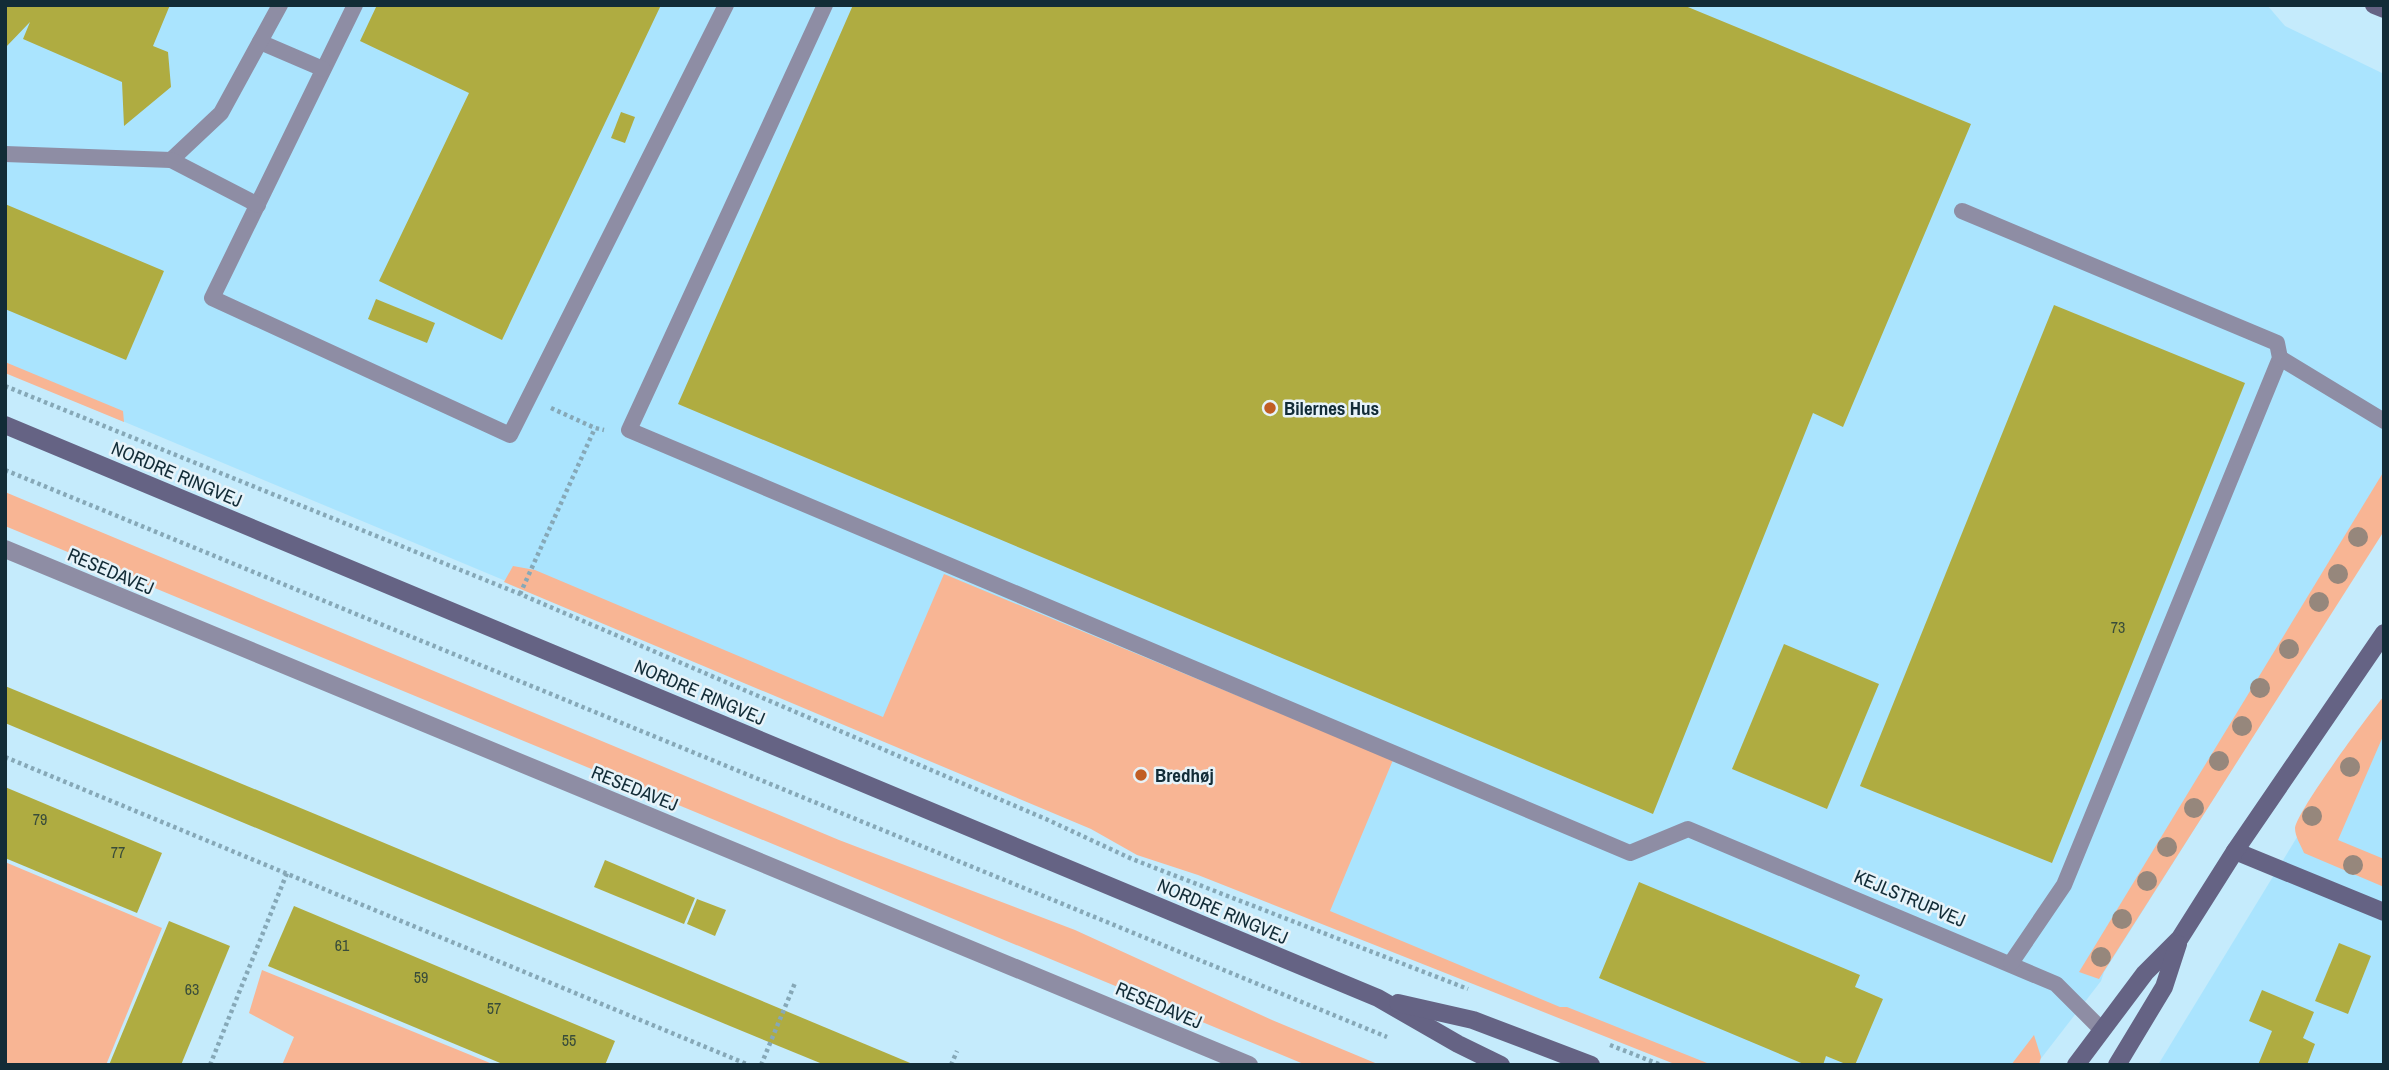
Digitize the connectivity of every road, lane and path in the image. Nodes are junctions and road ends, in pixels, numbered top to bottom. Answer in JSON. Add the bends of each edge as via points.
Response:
{"nodes":[{"id":1,"x":280,"y":5,"type":"edge"},
{"id":2,"x":355,"y":5,"type":"edge"},
{"id":3,"x":726,"y":5,"type":"edge"},
{"id":4,"x":825,"y":5,"type":"edge"},
{"id":5,"x":2374,"y":5,"type":"edge"},
{"id":6,"x":2384,"y":9,"type":"edge"},
{"id":7,"x":260,"y":42,"type":"junction"},
{"id":8,"x":323,"y":69,"type":"junction"},
{"id":9,"x":5,"y":154,"type":"edge"},
{"id":10,"x":172,"y":160,"type":"junction"},
{"id":11,"x":258,"y":205,"type":"junction"},
{"id":12,"x":1962,"y":211,"type":"dead end"},
{"id":13,"x":2280,"y":358,"type":"junction"},
{"id":14,"x":5,"y":386,"type":"edge"},
{"id":15,"x":528,"y":398,"type":"junction"},
{"id":16,"x":2384,"y":421,"type":"edge"},
{"id":17,"x":5,"y":425,"type":"edge"},
{"id":18,"x":595,"y":428,"type":"junction"},
{"id":19,"x":629,"y":430,"type":"junction"},
{"id":20,"x":5,"y":470,"type":"edge"},
{"id":21,"x":5,"y":549,"type":"edge"},
{"id":22,"x":520,"y":594,"type":"junction"},
{"id":23,"x":2384,"y":633,"type":"edge"},
{"id":24,"x":5,"y":757,"type":"edge"},
{"id":25,"x":2235,"y":851,"type":"junction"},
{"id":26,"x":287,"y":873,"type":"junction"},
{"id":27,"x":2384,"y":912,"type":"edge"},
{"id":28,"x":2180,"y":938,"type":"junction"},
{"id":29,"x":2011,"y":963,"type":"junction"},
{"id":30,"x":795,"y":983,"type":"dead end"},
{"id":31,"x":1479,"y":993,"type":"dead end"},
{"id":32,"x":1378,"y":998,"type":"junction"},
{"id":33,"x":2101,"y":1029,"type":"junction"},
{"id":34,"x":1394,"y":1040,"type":"dead end"},
{"id":35,"x":1609,"y":1044,"type":"dead end"},
{"id":36,"x":957,"y":1051,"type":"dead end"},
{"id":37,"x":747,"y":1064,"type":"edge"},
{"id":38,"x":210,"y":1065,"type":"edge"},
{"id":39,"x":761,"y":1065,"type":"edge"},
{"id":40,"x":951,"y":1065,"type":"edge"},
{"id":41,"x":1249,"y":1065,"type":"edge"},
{"id":42,"x":1501,"y":1065,"type":"edge"},
{"id":43,"x":1591,"y":1065,"type":"edge"},
{"id":44,"x":1661,"y":1065,"type":"edge"},
{"id":45,"x":2076,"y":1065,"type":"edge"},
{"id":46,"x":2117,"y":1065,"type":"edge"}],
"edges":[{"from":1,"to":7,"type":"lane"},
{"from":2,"to":8,"type":"lane"},
{"from":3,"to":15,"type":"lane"},
{"from":4,"to":19,"type":"lane"},
{"from":5,"to":6,"type":"main road"},
{"from":7,"to":8,"type":"lane"},
{"from":7,"to":10,"type":"lane","via":[[221,113]]},
{"from":8,"to":11,"type":"lane"},
{"from":9,"to":10,"type":"lane"},
{"from":10,"to":11,"type":"lane"},
{"from":11,"to":15,"type":"lane","via":[[212,298],[510,435]]},
{"from":12,"to":13,"type":"lane","via":[[2277,343]]},
{"from":13,"to":16,"type":"lane"},
{"from":13,"to":29,"type":"lane","via":[[2064,886]]},
{"from":14,"to":22,"type":"path"},
{"from":15,"to":18,"type":"path"},
{"from":17,"to":32,"type":"main road","name":"NORDRE RINGVEJ"},
{"from":18,"to":19,"type":"path"},
{"from":18,"to":22,"type":"path"},
{"from":19,"to":29,"type":"lane","name":"KEJLSTRUPVEJ","via":[[1630,853],[1688,829]]},
{"from":20,"to":34,"type":"path"},
{"from":21,"to":41,"type":"street","name":"RESEDAVEJ"},
{"from":22,"to":31,"type":"path","via":[[1132,859]]},
{"from":23,"to":25,"type":"main road"},
{"from":24,"to":26,"type":"path"},
{"from":25,"to":27,"type":"main road"},
{"from":25,"to":28,"type":"main road"},
{"from":26,"to":37,"type":"path"},
{"from":26,"to":38,"type":"path"},
{"from":28,"to":33,"type":"main road"},
{"from":28,"to":46,"type":"main road","via":[[2164,987]]},
{"from":29,"to":33,"type":"lane","name":"KEJLSTRUPVEJ","via":[[2056,984]]},
{"from":30,"to":39,"type":"path"},
{"from":32,"to":42,"type":"main road","name":"NORDRE RINGVEJ"},
{"from":32,"to":43,"type":"main road","name":"NORDRE RINGVEJ","via":[[1473,1020]]},
{"from":33,"to":45,"type":"main road"},
{"from":35,"to":44,"type":"path"},
{"from":36,"to":40,"type":"path"}]}
